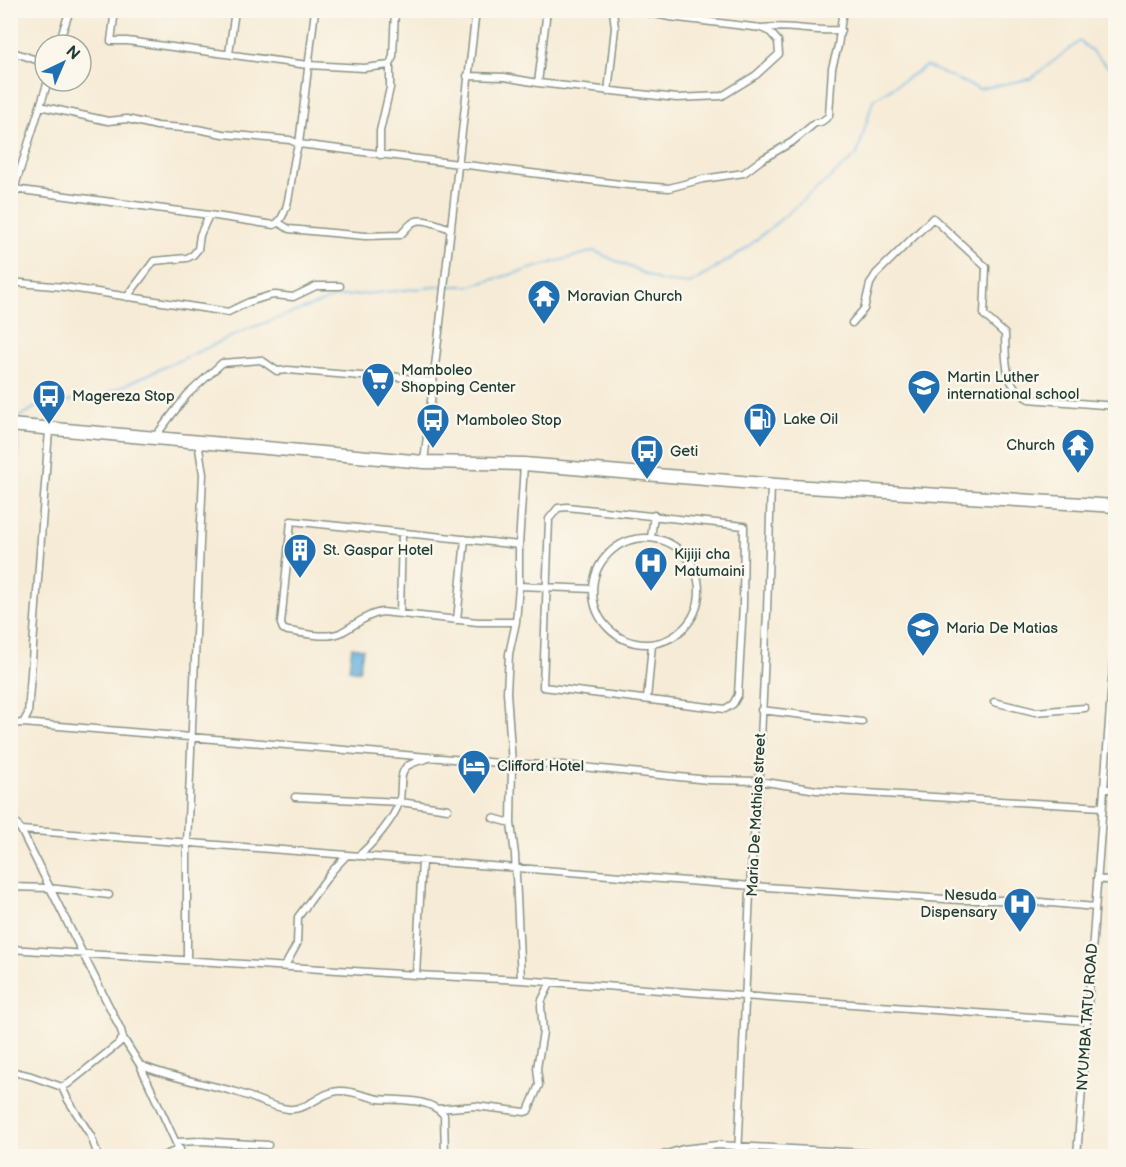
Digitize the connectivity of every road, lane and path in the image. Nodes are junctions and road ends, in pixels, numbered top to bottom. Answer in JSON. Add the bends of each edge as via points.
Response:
{"nodes":[{"id":1,"x":16,"y":10,"type":"edge"},
{"id":2,"x":70,"y":10,"type":"edge"},
{"id":3,"x":106,"y":10,"type":"edge"},
{"id":4,"x":235,"y":10,"type":"edge"},
{"id":5,"x":315,"y":10,"type":"edge"},
{"id":6,"x":395,"y":10,"type":"edge"},
{"id":7,"x":476,"y":10,"type":"edge"},
{"id":8,"x":547,"y":10,"type":"edge"},
{"id":9,"x":613,"y":10,"type":"edge"},
{"id":10,"x":634,"y":10,"type":"edge"},
{"id":11,"x":843,"y":10,"type":"edge"},
{"id":12,"x":115,"y":11,"type":"edge"},
{"id":13,"x":10,"y":21,"type":"edge"},
{"id":14,"x":761,"y":28,"type":"junction"},
{"id":15,"x":841,"y":30,"type":"junction"},
{"id":16,"x":62,"y":33,"type":"edge"},
{"id":17,"x":10,"y":51,"type":"edge"},
{"id":18,"x":229,"y":54,"type":"junction"},
{"id":19,"x":33,"y":59,"type":"edge"},
{"id":20,"x":308,"y":65,"type":"junction"},
{"id":21,"x":390,"y":65,"type":"junction"},
{"id":22,"x":467,"y":76,"type":"junction"},
{"id":23,"x":538,"y":83,"type":"junction"},
{"id":24,"x":608,"y":92,"type":"junction"},
{"id":25,"x":44,"y":93,"type":"edge"},
{"id":26,"x":40,"y":106,"type":"junction"},
{"id":27,"x":299,"y":144,"type":"junction"},
{"id":28,"x":380,"y":155,"type":"junction"},
{"id":29,"x":457,"y":164,"type":"junction"},
{"id":30,"x":14,"y":189,"type":"junction"},
{"id":31,"x":10,"y":202,"type":"edge"},
{"id":32,"x":209,"y":215,"type":"junction"},
{"id":33,"x":279,"y":223,"type":"junction"},
{"id":34,"x":451,"y":229,"type":"junction"},
{"id":35,"x":10,"y":282,"type":"edge"},
{"id":36,"x":340,"y":286,"type":"dead end"},
{"id":37,"x":126,"y":297,"type":"junction"},
{"id":38,"x":852,"y":322,"type":"dead end"},
{"id":39,"x":433,"y":382,"type":"junction"},
{"id":40,"x":1116,"y":406,"type":"edge"},
{"id":41,"x":10,"y":425,"type":"edge"},
{"id":42,"x":49,"y":430,"type":"junction"},
{"id":43,"x":154,"y":438,"type":"junction"},
{"id":44,"x":198,"y":442,"type":"junction"},
{"id":45,"x":424,"y":462,"type":"junction"},
{"id":46,"x":524,"y":464,"type":"junction"},
{"id":47,"x":771,"y":485,"type":"junction"},
{"id":48,"x":1116,"y":506,"type":"edge"},
{"id":49,"x":654,"y":515,"type":"junction"},
{"id":50,"x":402,"y":532,"type":"junction"},
{"id":51,"x":651,"y":538,"type":"junction"},
{"id":52,"x":465,"y":539,"type":"junction"},
{"id":53,"x":519,"y":545,"type":"junction"},
{"id":54,"x":519,"y":586,"type":"junction"},
{"id":55,"x":548,"y":588,"type":"junction"},
{"id":56,"x":593,"y":589,"type":"junction"},
{"id":57,"x":400,"y":613,"type":"junction"},
{"id":58,"x":457,"y":620,"type":"junction"},
{"id":59,"x":516,"y":622,"type":"junction"},
{"id":60,"x":1116,"y":626,"type":"edge"},
{"id":61,"x":651,"y":645,"type":"junction"},
{"id":62,"x":647,"y":699,"type":"junction"},
{"id":63,"x":994,"y":702,"type":"dead end"},
{"id":64,"x":1085,"y":708,"type":"dead end"},
{"id":65,"x":761,"y":710,"type":"junction"},
{"id":66,"x":862,"y":722,"type":"dead end"},
{"id":67,"x":23,"y":723,"type":"junction"},
{"id":68,"x":10,"y":724,"type":"edge"},
{"id":69,"x":191,"y":737,"type":"junction"},
{"id":70,"x":435,"y":756,"type":"junction"},
{"id":71,"x":512,"y":764,"type":"junction"},
{"id":72,"x":759,"y":781,"type":"junction"},
{"id":73,"x":1104,"y":789,"type":"junction"},
{"id":74,"x":1116,"y":789,"type":"edge"},
{"id":75,"x":295,"y":797,"type":"dead end"},
{"id":76,"x":400,"y":802,"type":"junction"},
{"id":77,"x":1102,"y":807,"type":"junction"},
{"id":78,"x":448,"y":809,"type":"dead end"},
{"id":79,"x":10,"y":814,"type":"edge"},
{"id":80,"x":493,"y":818,"type":"dead end"},
{"id":81,"x":511,"y":823,"type":"junction"},
{"id":82,"x":13,"y":825,"type":"edge"},
{"id":83,"x":21,"y":830,"type":"junction"},
{"id":84,"x":187,"y":843,"type":"junction"},
{"id":85,"x":347,"y":855,"type":"junction"},
{"id":86,"x":357,"y":856,"type":"junction"},
{"id":87,"x":422,"y":861,"type":"junction"},
{"id":88,"x":515,"y":869,"type":"junction"},
{"id":89,"x":1097,"y":879,"type":"junction"},
{"id":90,"x":1116,"y":881,"type":"edge"},
{"id":91,"x":752,"y":886,"type":"junction"},
{"id":92,"x":10,"y":887,"type":"edge"},
{"id":93,"x":49,"y":888,"type":"junction"},
{"id":94,"x":109,"y":895,"type":"dead end"},
{"id":95,"x":1095,"y":907,"type":"junction"},
{"id":96,"x":10,"y":949,"type":"edge"},
{"id":97,"x":83,"y":952,"type":"junction"},
{"id":98,"x":187,"y":960,"type":"junction"},
{"id":99,"x":285,"y":966,"type":"junction"},
{"id":100,"x":416,"y":975,"type":"junction"},
{"id":101,"x":521,"y":980,"type":"junction"},
{"id":102,"x":552,"y":982,"type":"junction"},
{"id":103,"x":746,"y":995,"type":"junction"},
{"id":104,"x":1087,"y":1022,"type":"junction"},
{"id":105,"x":123,"y":1038,"type":"junction"},
{"id":106,"x":140,"y":1065,"type":"junction"},
{"id":107,"x":10,"y":1071,"type":"edge"},
{"id":108,"x":62,"y":1087,"type":"junction"},
{"id":109,"x":437,"y":1109,"type":"junction"},
{"id":110,"x":176,"y":1142,"type":"junction"},
{"id":111,"x":268,"y":1145,"type":"dead end"},
{"id":112,"x":739,"y":1146,"type":"junction"},
{"id":113,"x":181,"y":1153,"type":"edge"},
{"id":114,"x":821,"y":1153,"type":"edge"},
{"id":115,"x":97,"y":1155,"type":"edge"},
{"id":116,"x":89,"y":1156,"type":"edge"},
{"id":117,"x":163,"y":1156,"type":"edge"},
{"id":118,"x":445,"y":1156,"type":"edge"},
{"id":119,"x":660,"y":1156,"type":"edge"},
{"id":120,"x":738,"y":1156,"type":"edge"},
{"id":121,"x":920,"y":1156,"type":"edge"},
{"id":122,"x":1077,"y":1156,"type":"edge"}],
"edges":[{"from":1,"to":13,"type":"street"},
{"from":2,"to":16,"type":"street"},
{"from":3,"to":12,"type":"street"},
{"from":4,"to":18,"type":"street"},
{"from":5,"to":20,"type":"street"},
{"from":6,"to":21,"type":"street"},
{"from":7,"to":22,"type":"street"},
{"from":8,"to":23,"type":"street"},
{"from":9,"to":24,"type":"street","via":[[615,28]]},
{"from":10,"to":14,"type":"street"},
{"from":11,"to":15,"type":"street"},
{"from":12,"to":18,"type":"street","via":[[111,41]]},
{"from":14,"to":15,"type":"street"},
{"from":14,"to":24,"type":"street","via":[[778,41],[779,54],[756,75],[722,96],[677,98]]},
{"from":15,"to":29,"type":"street","via":[[832,68],[829,116],[744,173],[669,188]]},
{"from":17,"to":19,"type":"street"},
{"from":18,"to":20,"type":"street"},
{"from":20,"to":21,"type":"street"},
{"from":20,"to":27,"type":"street"},
{"from":21,"to":28,"type":"street"},
{"from":22,"to":23,"type":"street"},
{"from":22,"to":29,"type":"street"},
{"from":23,"to":24,"type":"street"},
{"from":25,"to":26,"type":"street"},
{"from":26,"to":27,"type":"street","via":[[108,121],[127,119]]},
{"from":26,"to":30,"type":"street"},
{"from":27,"to":28,"type":"street"},
{"from":27,"to":33,"type":"street","via":[[286,210]]},
{"from":28,"to":29,"type":"street"},
{"from":29,"to":34,"type":"street"},
{"from":30,"to":31,"type":"street"},
{"from":30,"to":32,"type":"street"},
{"from":32,"to":33,"type":"street","via":[[269,225]]},
{"from":32,"to":37,"type":"street","via":[[194,255],[154,261]]},
{"from":33,"to":34,"type":"street","via":[[286,228],[381,236],[402,235],[416,221]]},
{"from":34,"to":39,"type":"street"},
{"from":35,"to":37,"type":"street"},
{"from":36,"to":37,"type":"street","via":[[316,286],[293,297],[268,296],[228,312]]},
{"from":38,"to":40,"type":"street","via":[[864,309],[876,274],[933,218],[986,267],[984,315],[1005,334],[1007,377],[1019,394],[1029,399]]},
{"from":39,"to":43,"type":"street","via":[[391,376],[277,371],[261,360],[222,363],[187,394]]},
{"from":39,"to":45,"type":"street"},
{"from":41,"to":42,"type":"highway"},
{"from":42,"to":43,"type":"highway"},
{"from":42,"to":67,"type":"street","via":[[28,714]]},
{"from":43,"to":44,"type":"highway"},
{"from":44,"to":45,"type":"highway"},
{"from":44,"to":69,"type":"street","via":[[203,474]]},
{"from":45,"to":46,"type":"highway"},
{"from":46,"to":47,"type":"highway"},
{"from":46,"to":53,"type":"street"},
{"from":47,"to":48,"type":"highway"},
{"from":47,"to":65,"type":"street","name":"Maria De Mathias street"},
{"from":49,"to":51,"type":"street"},
{"from":49,"to":55,"type":"street","via":[[558,508],[549,519]]},
{"from":49,"to":62,"type":"street","via":[[744,526],[743,605],[738,695],[733,704],[725,709]]},
{"from":50,"to":52,"type":"street"},
{"from":50,"to":57,"type":"street"},
{"from":50,"to":57,"type":"street","via":[[291,521],[280,624],[288,631],[334,634],[378,613]]},
{"from":51,"to":56,"type":"street","via":[[627,542],[607,555]]},
{"from":51,"to":61,"type":"street","via":[[671,545],[688,558],[699,584],[696,613],[688,625],[666,642]]},
{"from":52,"to":53,"type":"street"},
{"from":52,"to":58,"type":"street"},
{"from":53,"to":54,"type":"street"},
{"from":54,"to":55,"type":"street"},
{"from":54,"to":59,"type":"street"},
{"from":55,"to":56,"type":"street"},
{"from":55,"to":62,"type":"street","via":[[543,687]]},
{"from":56,"to":61,"type":"street","via":[[595,607],[603,623],[617,636]]},
{"from":57,"to":58,"type":"street"},
{"from":58,"to":59,"type":"street"},
{"from":59,"to":71,"type":"street","via":[[507,692]]},
{"from":60,"to":73,"type":"street","name":"NYUMBA TATU ROAD"},
{"from":61,"to":62,"type":"street"},
{"from":63,"to":64,"type":"street","via":[[1035,712]]},
{"from":65,"to":66,"type":"street"},
{"from":65,"to":72,"type":"street","name":"Maria De Mathias street"},
{"from":67,"to":68,"type":"street"},
{"from":67,"to":69,"type":"street"},
{"from":69,"to":70,"type":"street"},
{"from":69,"to":84,"type":"street"},
{"from":70,"to":71,"type":"street"},
{"from":70,"to":76,"type":"street","via":[[412,763],[404,770]]},
{"from":71,"to":72,"type":"street"},
{"from":71,"to":81,"type":"street"},
{"from":72,"to":77,"type":"street","via":[[817,790]]},
{"from":72,"to":91,"type":"street","name":"Maria De Mathias street"},
{"from":73,"to":74,"type":"street"},
{"from":73,"to":77,"type":"street","name":"NYUMBA TATU ROAD"},
{"from":75,"to":76,"type":"street"},
{"from":76,"to":78,"type":"street"},
{"from":76,"to":86,"type":"street","via":[[387,824]]},
{"from":77,"to":89,"type":"street","name":"NYUMBA TATU ROAD"},
{"from":79,"to":82,"type":"street"},
{"from":80,"to":81,"type":"street"},
{"from":81,"to":88,"type":"street"},
{"from":82,"to":83,"type":"street"},
{"from":83,"to":84,"type":"street"},
{"from":83,"to":93,"type":"street"},
{"from":84,"to":85,"type":"street"},
{"from":84,"to":98,"type":"street"},
{"from":85,"to":86,"type":"street"},
{"from":85,"to":99,"type":"street","via":[[298,917],[297,944]]},
{"from":86,"to":87,"type":"street"},
{"from":87,"to":88,"type":"street"},
{"from":87,"to":100,"type":"street"},
{"from":88,"to":91,"type":"street"},
{"from":88,"to":101,"type":"street"},
{"from":89,"to":90,"type":"street"},
{"from":89,"to":95,"type":"street","name":"NYUMBA TATU ROAD"},
{"from":91,"to":95,"type":"street"},
{"from":91,"to":103,"type":"street","name":"Maria De Mathias street"},
{"from":92,"to":93,"type":"street"},
{"from":93,"to":94,"type":"street"},
{"from":93,"to":97,"type":"street"},
{"from":95,"to":104,"type":"street","name":"NYUMBA TATU ROAD"},
{"from":96,"to":97,"type":"street"},
{"from":97,"to":98,"type":"street"},
{"from":97,"to":105,"type":"street"},
{"from":98,"to":99,"type":"street"},
{"from":99,"to":100,"type":"street"},
{"from":100,"to":101,"type":"street"},
{"from":101,"to":102,"type":"street"},
{"from":102,"to":103,"type":"street"},
{"from":102,"to":109,"type":"street","via":[[542,1000],[539,1085],[528,1111],[475,1106]]},
{"from":103,"to":104,"type":"street"},
{"from":103,"to":112,"type":"street","name":"Maria De Mathias street"},
{"from":104,"to":122,"type":"street","name":"NYUMBA TATU ROAD"},
{"from":105,"to":106,"type":"street"},
{"from":105,"to":108,"type":"street"},
{"from":106,"to":109,"type":"street","via":[[284,1109],[297,1110],[338,1091],[407,1100]]},
{"from":106,"to":110,"type":"street"},
{"from":107,"to":108,"type":"street"},
{"from":108,"to":115,"type":"street","via":[[92,1136]]},
{"from":109,"to":118,"type":"street","via":[[444,1115]]},
{"from":110,"to":111,"type":"street"},
{"from":110,"to":113,"type":"street"},
{"from":112,"to":114,"type":"street"},
{"from":112,"to":119,"type":"street","via":[[683,1149]]},
{"from":112,"to":120,"type":"street","name":"Maria De Mathias street"},
{"from":113,"to":117,"type":"street"},
{"from":114,"to":121,"type":"street"},
{"from":115,"to":116,"type":"street"}]}
